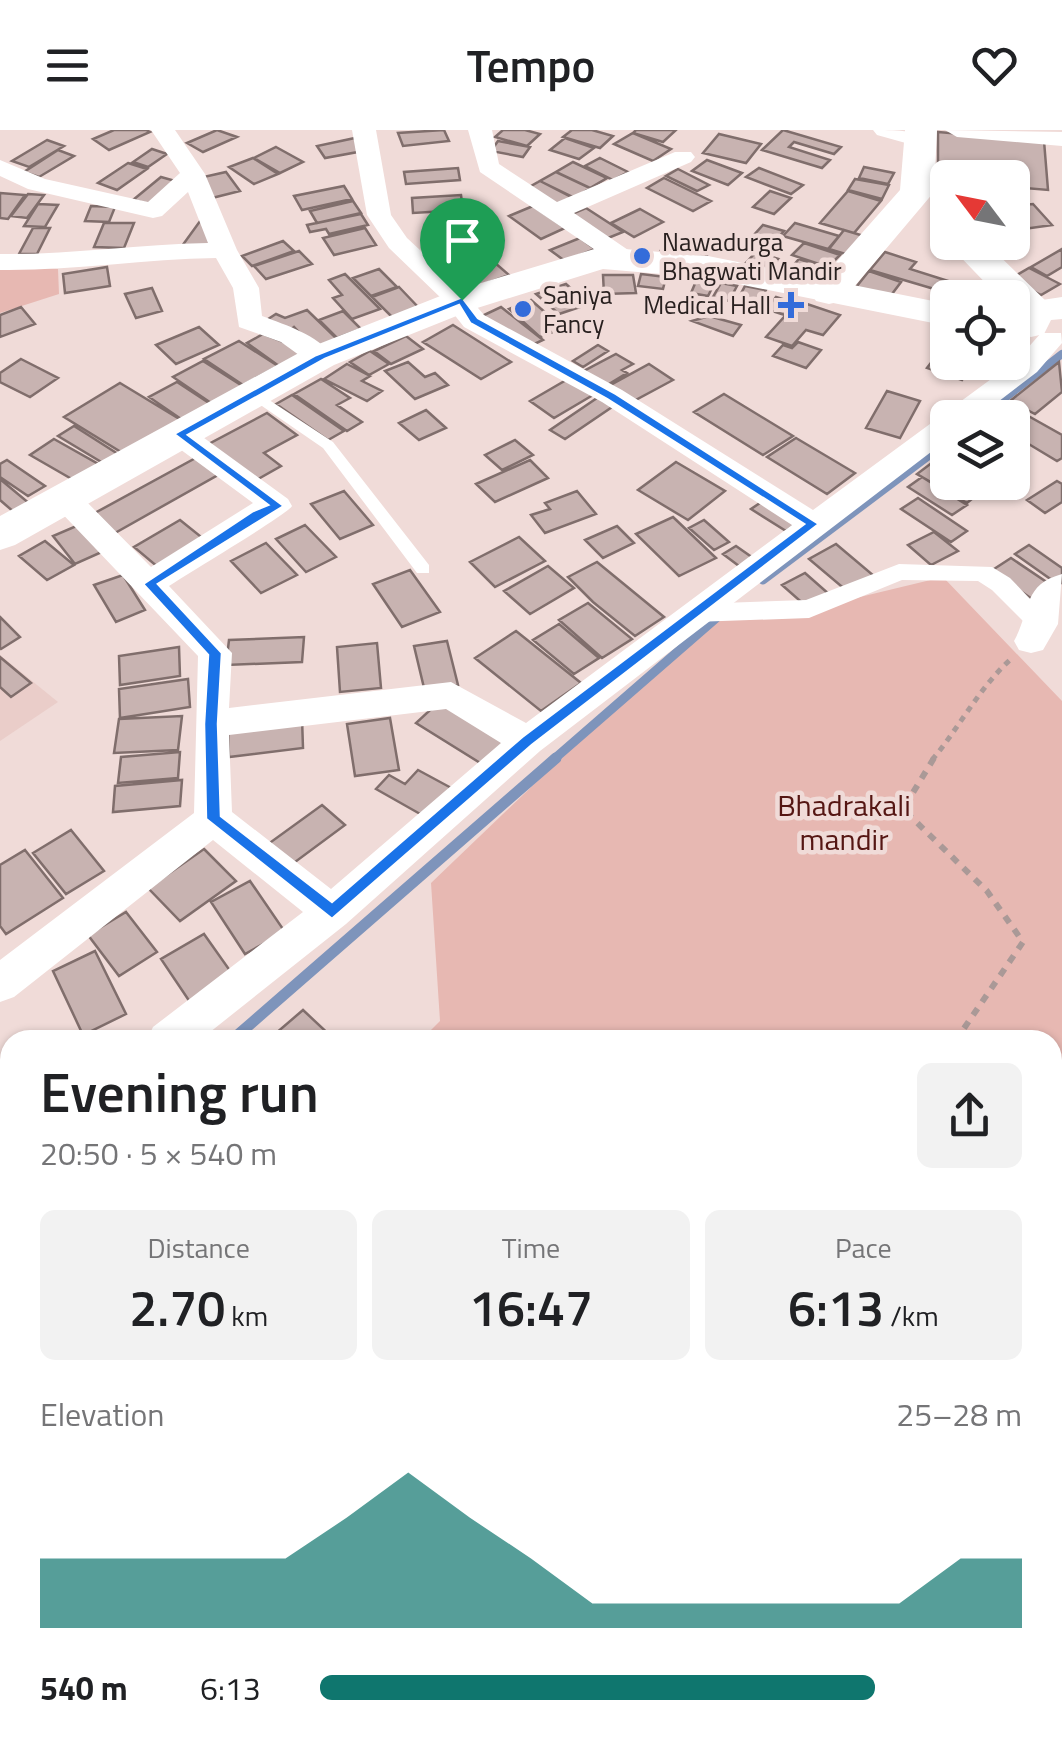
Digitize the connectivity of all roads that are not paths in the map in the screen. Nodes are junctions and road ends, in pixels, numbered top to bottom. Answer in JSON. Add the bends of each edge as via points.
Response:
{"nodes":[{"id":1,"x":163,"y":130,"type":"edge"},
{"id":2,"x":364,"y":130,"type":"edge"},
{"id":3,"x":480,"y":130,"type":"edge"},
{"id":4,"x":886,"y":130,"type":"edge"},
{"id":5,"x":957,"y":130,"type":"edge"},
{"id":6,"x":920,"y":135,"type":"edge"},
{"id":7,"x":1062,"y":138,"type":"edge"},
{"id":8,"x":682,"y":157,"type":"dead end"},
{"id":9,"x":0,"y":168,"type":"edge"},
{"id":10,"x":193,"y":174,"type":"junction"},
{"id":11,"x":917,"y":192,"type":"junction"},
{"id":12,"x":930,"y":206,"type":"edge"},
{"id":13,"x":554,"y":213,"type":"junction"},
{"id":14,"x":224,"y":250,"type":"junction"},
{"id":15,"x":622,"y":258,"type":"junction"},
{"id":16,"x":981,"y":260,"type":"edge"},
{"id":17,"x":0,"y":262,"type":"edge"},
{"id":18,"x":829,"y":293,"type":"junction"},
{"id":19,"x":462,"y":300,"type":"junction"},
{"id":20,"x":930,"y":312,"type":"edge"},
{"id":21,"x":1042,"y":325,"type":"edge"},
{"id":22,"x":320,"y":357,"type":"junction"},
{"id":23,"x":254,"y":394,"type":"junction"},
{"id":24,"x":981,"y":400,"type":"edge"},
{"id":25,"x":180,"y":434,"type":"junction"},
{"id":26,"x":930,"y":437,"type":"edge"},
{"id":27,"x":64,"y":498,"type":"junction"},
{"id":28,"x":812,"y":524,"type":"junction"},
{"id":29,"x":0,"y":535,"type":"edge"},
{"id":30,"x":423,"y":570,"type":"dead end"},
{"id":31,"x":150,"y":584,"type":"junction"},
{"id":32,"x":1062,"y":586,"type":"edge"},
{"id":33,"x":694,"y":613,"type":"junction"},
{"id":34,"x":1036,"y":632,"type":"joint"},
{"id":35,"x":211,"y":724,"type":"junction"},
{"id":36,"x":527,"y":741,"type":"junction"},
{"id":37,"x":213,"y":819,"type":"junction"},
{"id":38,"x":332,"y":912,"type":"junction"},
{"id":39,"x":0,"y":984,"type":"edge"},
{"id":40,"x":181,"y":1030,"type":"edge"}],
"edges":[{"from":1,"to":10,"type":"street"},
{"from":2,"to":19,"type":"street","via":[[379,215],[418,263]]},
{"from":3,"to":13,"type":"street","via":[[488,167]]},
{"from":4,"to":6,"type":"street"},
{"from":5,"to":7,"type":"street"},
{"from":6,"to":11,"type":"main road"},
{"from":8,"to":13,"type":"street"},
{"from":9,"to":10,"type":"street","via":[[36,184],[152,212]]},
{"from":10,"to":14,"type":"street"},
{"from":11,"to":12,"type":"main road"},
{"from":11,"to":18,"type":"main road"},
{"from":13,"to":15,"type":"street"},
{"from":14,"to":17,"type":"street"},
{"from":14,"to":22,"type":"street","via":[[246,288],[249,320],[291,336]]},
{"from":15,"to":18,"type":"main road","via":[[708,267]]},
{"from":15,"to":19,"type":"main road","via":[[601,258]]},
{"from":16,"to":21,"type":"main road"},
{"from":18,"to":20,"type":"main road"},
{"from":19,"to":22,"type":"main road"},
{"from":19,"to":28,"type":"street","via":[[474,320],[626,405]]},
{"from":21,"to":24,"type":"street","via":[[1027,366]]},
{"from":22,"to":23,"type":"main road"},
{"from":23,"to":25,"type":"main road"},
{"from":23,"to":30,"type":"lane","via":[[328,445]]},
{"from":25,"to":27,"type":"main road"},
{"from":25,"to":31,"type":"street","via":[[277,506]]},
{"from":26,"to":28,"type":"street"},
{"from":27,"to":29,"type":"main road"},
{"from":27,"to":31,"type":"street"},
{"from":28,"to":33,"type":"street"},
{"from":31,"to":35,"type":"street","via":[[215,653]]},
{"from":32,"to":34,"type":"street","via":[[1044,600]]},
{"from":33,"to":34,"type":"street","via":[[810,608],[900,572],[983,574],[1001,584]]},
{"from":33,"to":36,"type":"street"},
{"from":35,"to":36,"type":"street","via":[[451,695]]},
{"from":35,"to":37,"type":"street"},
{"from":36,"to":38,"type":"street"},
{"from":37,"to":38,"type":"street"},
{"from":37,"to":39,"type":"street"},
{"from":38,"to":40,"type":"street"}]}
